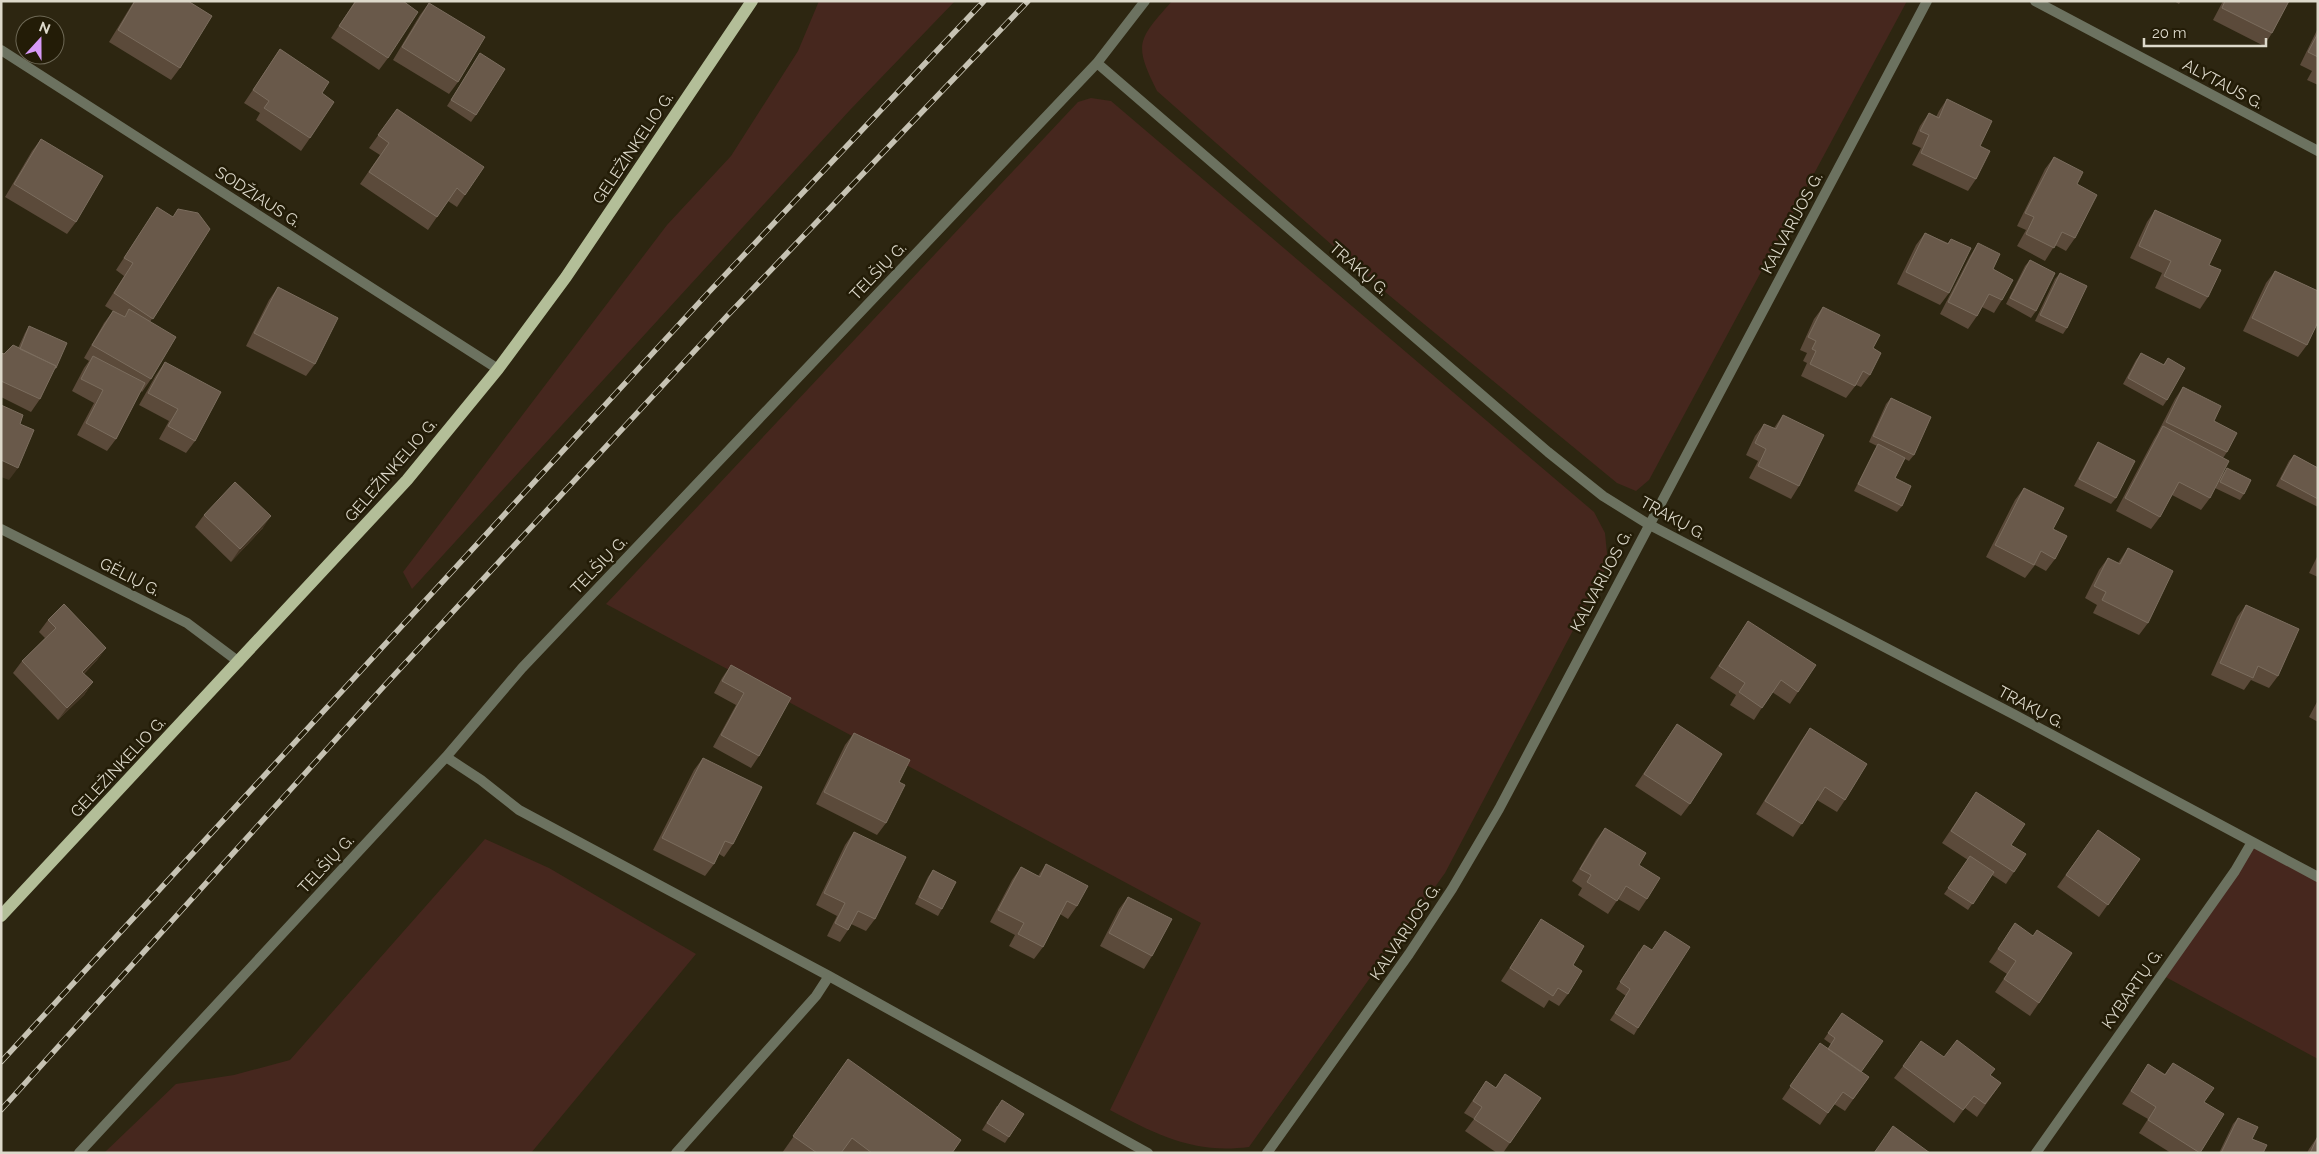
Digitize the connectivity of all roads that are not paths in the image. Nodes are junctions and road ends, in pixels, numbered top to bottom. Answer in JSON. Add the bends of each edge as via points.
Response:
{"nodes":[{"id":1,"x":752,"y":1,"type":"edge"},
{"id":2,"x":1145,"y":1,"type":"edge"},
{"id":3,"x":1927,"y":1,"type":"edge"},
{"id":4,"x":2034,"y":1,"type":"edge"},
{"id":5,"x":1,"y":50,"type":"edge"},
{"id":6,"x":1097,"y":63,"type":"junction"},
{"id":7,"x":2318,"y":150,"type":"edge"},
{"id":8,"x":498,"y":369,"type":"junction"},
{"id":9,"x":1648,"y":524,"type":"junction"},
{"id":10,"x":1,"y":530,"type":"edge"},
{"id":11,"x":239,"y":662,"type":"junction"},
{"id":12,"x":446,"y":757,"type":"junction"},
{"id":13,"x":2252,"y":842,"type":"junction"},
{"id":14,"x":2318,"y":877,"type":"edge"},
{"id":15,"x":1,"y":916,"type":"edge"},
{"id":16,"x":829,"y":976,"type":"junction"},
{"id":17,"x":79,"y":1153,"type":"edge"},
{"id":18,"x":676,"y":1153,"type":"edge"},
{"id":19,"x":1148,"y":1153,"type":"edge"},
{"id":20,"x":1267,"y":1153,"type":"edge"},
{"id":21,"x":2036,"y":1153,"type":"edge"}],
"edges":[{"from":1,"to":8,"type":"main road","name":"GELEŽINKELIO G.","via":[[566,277]]},
{"from":2,"to":6,"type":"street","name":"TELŠIŲ G."},
{"from":3,"to":9,"type":"street","name":"KALVARIJOS G."},
{"from":4,"to":7,"type":"street","name":"ALYTAUS G."},
{"from":5,"to":8,"type":"street","name":"SODŽIAUS G."},
{"from":6,"to":9,"type":"street","name":"TRAKŲ G.","via":[[1548,452],[1604,496]]},
{"from":6,"to":12,"type":"street","name":"TELŠIŲ G.","via":[[522,668]]},
{"from":8,"to":11,"type":"main road","name":"GELEŽINKELIO G.","via":[[407,480]]},
{"from":9,"to":13,"type":"street","name":"TRAKŲ G."},
{"from":9,"to":20,"type":"street","name":"KALVARIJOS G.","via":[[1503,800],[1452,889]]},
{"from":10,"to":11,"type":"street","name":"GĖLIŲ G.","via":[[187,623]]},
{"from":11,"to":15,"type":"main road","name":"GELEŽINKELIO G."},
{"from":12,"to":16,"type":"street","via":[[519,810]]},
{"from":12,"to":17,"type":"street","name":"TELŠIŲ G."},
{"from":13,"to":14,"type":"street","name":"TRAKŲ G."},
{"from":13,"to":21,"type":"street","name":"KYBARTŲ G.","via":[[2235,871]]},
{"from":16,"to":18,"type":"street","via":[[816,996]]},
{"from":16,"to":19,"type":"street"}]}
